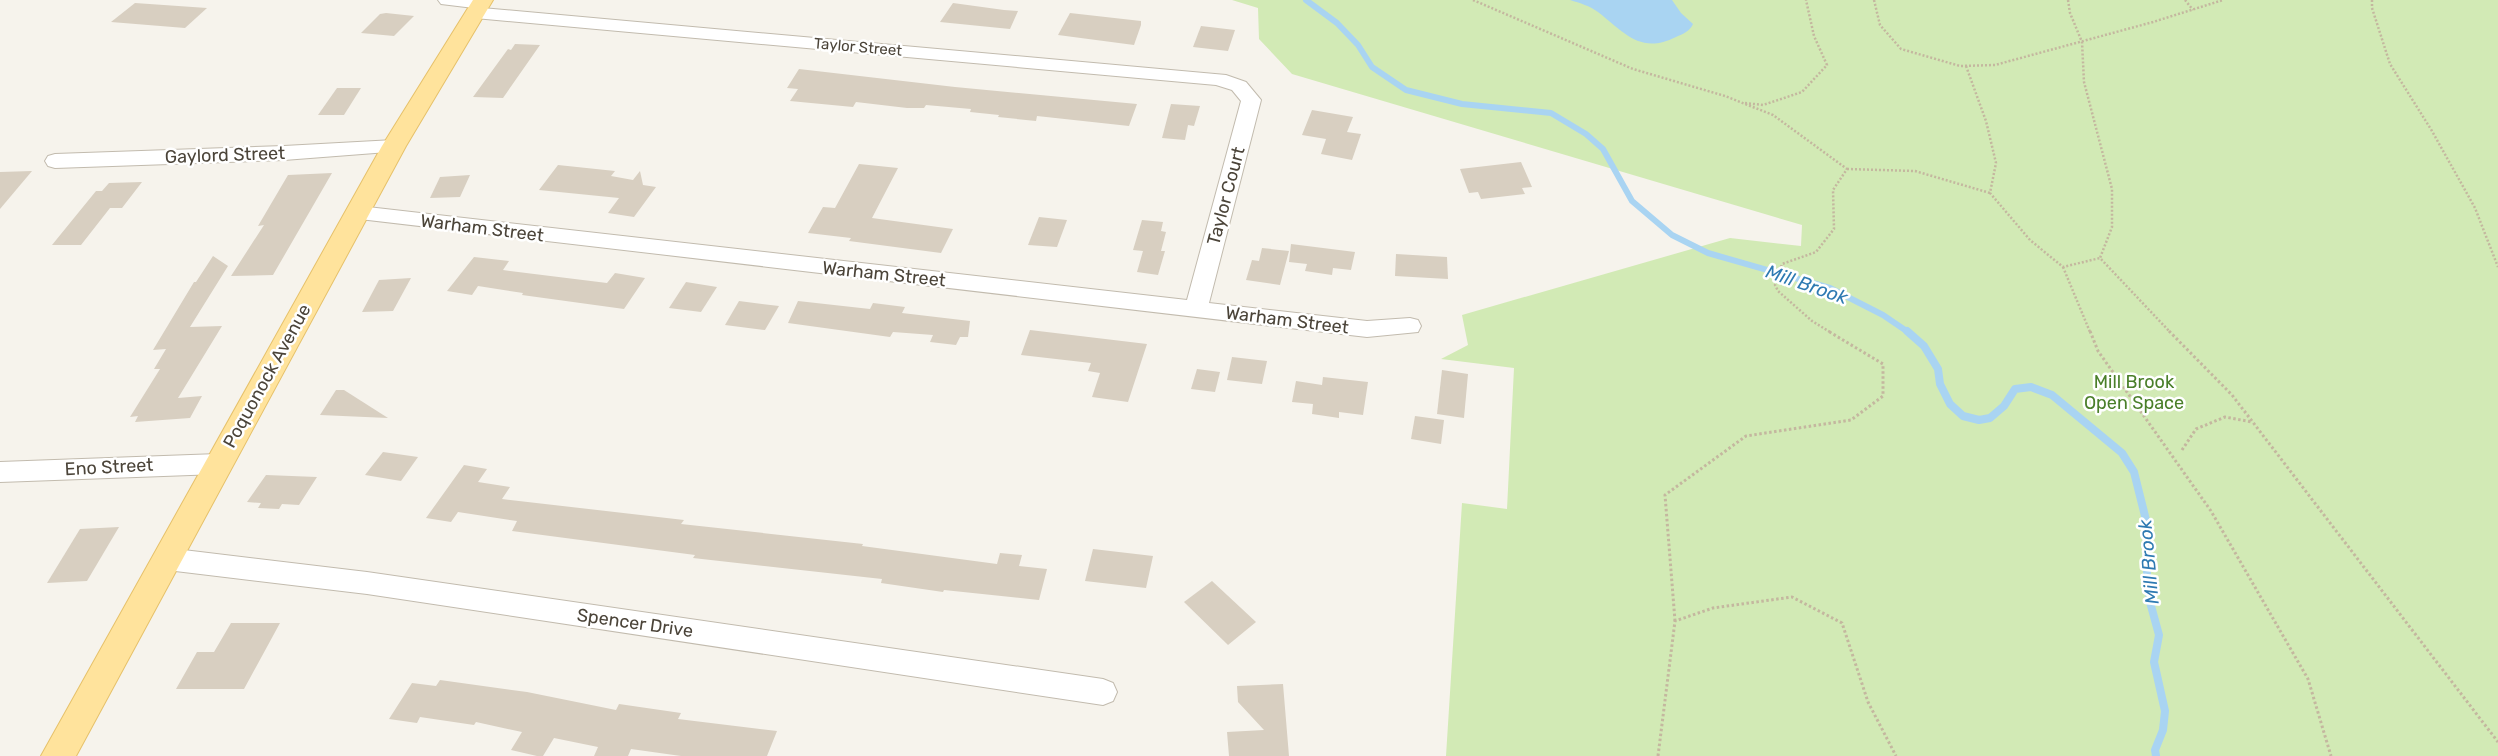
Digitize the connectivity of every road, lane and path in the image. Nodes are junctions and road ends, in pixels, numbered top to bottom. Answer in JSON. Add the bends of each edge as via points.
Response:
{"nodes":[{"id":1,"x":447,"y":0,"type":"edge"},
{"id":2,"x":1473,"y":0,"type":"edge"},
{"id":3,"x":1806,"y":0,"type":"edge"},
{"id":4,"x":1874,"y":0,"type":"edge"},
{"id":5,"x":2068,"y":0,"type":"edge"},
{"id":6,"x":2185,"y":0,"type":"edge"},
{"id":7,"x":2223,"y":0,"type":"edge"},
{"id":8,"x":2372,"y":0,"type":"edge"},
{"id":9,"x":479,"y":5,"type":"edge"},
{"id":10,"x":2193,"y":10,"type":"junction"},
{"id":11,"x":2082,"y":42,"type":"junction"},
{"id":12,"x":1966,"y":66,"type":"junction"},
{"id":13,"x":1239,"y":86,"type":"joint"},
{"id":14,"x":1741,"y":102,"type":"junction"},
{"id":15,"x":394,"y":146,"type":"junction"},
{"id":16,"x":55,"y":161,"type":"dead end"},
{"id":17,"x":1847,"y":169,"type":"junction"},
{"id":18,"x":1990,"y":193,"type":"junction"},
{"id":19,"x":359,"y":213,"type":"junction"},
{"id":20,"x":2100,"y":258,"type":"junction"},
{"id":21,"x":2063,"y":267,"type":"junction"},
{"id":22,"x":2498,"y":267,"type":"edge"},
{"id":23,"x":1196,"y":309,"type":"junction"},
{"id":24,"x":1410,"y":326,"type":"dead end"},
{"id":25,"x":2253,"y":422,"type":"junction"},
{"id":26,"x":2182,"y":450,"type":"dead end"},
{"id":27,"x":218,"y":464,"type":"junction"},
{"id":28,"x":0,"y":472,"type":"edge"},
{"id":29,"x":167,"y":559,"type":"junction"},
{"id":30,"x":1675,"y":621,"type":"junction"},
{"id":31,"x":1103,"y":692,"type":"dead end"},
{"id":32,"x":2498,"y":742,"type":"edge"},
{"id":33,"x":58,"y":756,"type":"edge"},
{"id":34,"x":1658,"y":756,"type":"edge"},
{"id":35,"x":1896,"y":756,"type":"edge"},
{"id":36,"x":2332,"y":756,"type":"edge"}],
"edges":[{"from":1,"to":9,"type":"street","name":"Taylor Street"},
{"from":2,"to":14,"type":"path","via":[[1633,70]]},
{"from":3,"to":14,"type":"path","via":[[1814,36],[1827,65],[1802,92],[1763,105]]},
{"from":4,"to":12,"type":"path","via":[[1880,25],[1901,49]]},
{"from":5,"to":11,"type":"path"},
{"from":6,"to":10,"type":"path"},
{"from":7,"to":10,"type":"path"},
{"from":8,"to":22,"type":"path","via":[[2390,64],[2432,131],[2474,208]]},
{"from":9,"to":13,"type":"street","name":"Taylor Street","via":[[1219,79]]},
{"from":9,"to":15,"type":"main road","name":"Poquonock Avenue"},
{"from":10,"to":11,"type":"path"},
{"from":11,"to":12,"type":"path","via":[[1995,65]]},
{"from":11,"to":20,"type":"path","via":[[2084,82],[2112,189],[2112,227]]},
{"from":12,"to":18,"type":"path","via":[[1986,121],[1996,163]]},
{"from":13,"to":23,"type":"street","name":"Taylor Court","via":[[1251,100]]},
{"from":14,"to":17,"type":"path","via":[[1773,115]]},
{"from":15,"to":16,"type":"street","name":"Gaylord Street"},
{"from":15,"to":19,"type":"main road","name":"Poquonock Avenue"},
{"from":17,"to":18,"type":"path","via":[[1915,171]]},
{"from":17,"to":30,"type":"path","via":[[1834,190],[1834,229],[1816,252],[1782,264],[1775,285],[1812,321],[1883,364],[1883,396],[1851,420],[1746,436],[1665,495]]},
{"from":18,"to":21,"type":"path","via":[[2030,240]]},
{"from":19,"to":23,"type":"street","name":"Warham Street"},
{"from":19,"to":27,"type":"main road","name":"Poquonock Avenue"},
{"from":20,"to":21,"type":"path"},
{"from":20,"to":25,"type":"path","via":[[2232,395]]},
{"from":21,"to":36,"type":"path","via":[[2098,351],[2211,511],[2308,679]]},
{"from":23,"to":24,"type":"street","name":"Warham Street","via":[[1367,329]]},
{"from":25,"to":26,"type":"path","via":[[2225,416],[2196,428]]},
{"from":25,"to":32,"type":"path"},
{"from":27,"to":28,"type":"street","name":"Eno Street"},
{"from":27,"to":29,"type":"main road","name":"Poquonock Avenue"},
{"from":29,"to":31,"type":"street","name":"Spencer Drive","via":[[367,583]]},
{"from":29,"to":33,"type":"main road","name":"Poquonock Avenue"},
{"from":30,"to":34,"type":"path"},
{"from":30,"to":35,"type":"path","via":[[1713,608],[1792,597],[1842,623],[1868,702]]}]}
